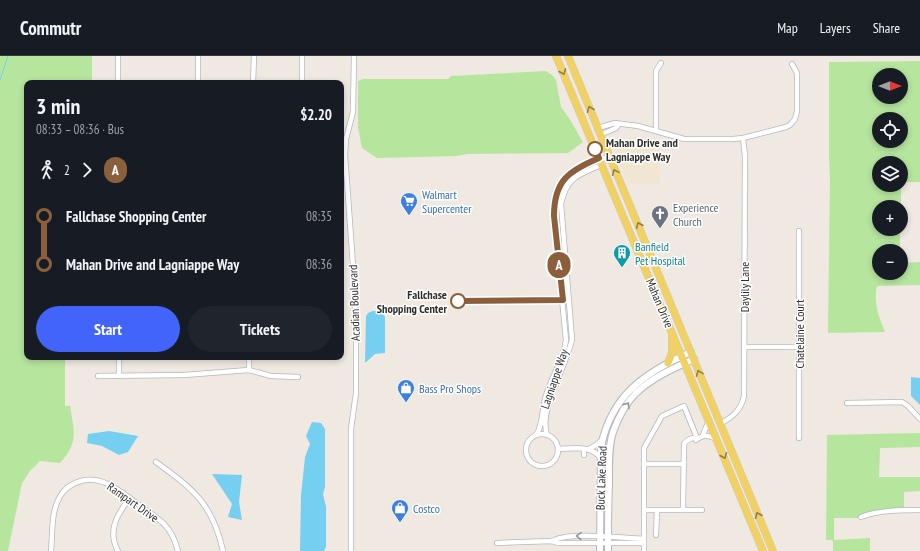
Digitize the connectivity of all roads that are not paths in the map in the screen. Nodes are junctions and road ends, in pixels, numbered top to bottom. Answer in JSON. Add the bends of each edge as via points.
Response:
{"nodes":[{"id":1,"x":118,"y":56,"type":"edge"},
{"id":2,"x":198,"y":56,"type":"edge"},
{"id":3,"x":254,"y":56,"type":"edge"},
{"id":4,"x":302,"y":56,"type":"edge"},
{"id":5,"x":354,"y":56,"type":"edge"},
{"id":6,"x":556,"y":56,"type":"edge"},
{"id":7,"x":568,"y":56,"type":"edge"},
{"id":8,"x":661,"y":63,"type":"dead end"},
{"id":9,"x":792,"y":64,"type":"dead end"},
{"id":10,"x":118,"y":80,"type":"edge"},
{"id":11,"x":198,"y":80,"type":"edge"},
{"id":12,"x":254,"y":80,"type":"edge"},
{"id":13,"x":302,"y":80,"type":"edge"},
{"id":14,"x":599,"y":131,"type":"junction"},
{"id":15,"x":656,"y":131,"type":"junction"},
{"id":16,"x":743,"y":138,"type":"junction"},
{"id":17,"x":609,"y":158,"type":"junction"},
{"id":18,"x":601,"y":161,"type":"junction"},
{"id":19,"x":799,"y":231,"type":"dead end"},
{"id":20,"x":634,"y":241,"type":"junction"},
{"id":21,"x":647,"y":245,"type":"junction"},
{"id":22,"x":565,"y":255,"type":"junction"},
{"id":23,"x":558,"y":256,"type":"junction"},
{"id":24,"x":563,"y":300,"type":"junction"},
{"id":25,"x":569,"y":300,"type":"junction"},
{"id":26,"x":672,"y":331,"type":"junction"},
{"id":27,"x":568,"y":344,"type":"junction"},
{"id":28,"x":744,"y":347,"type":"junction"},
{"id":29,"x":799,"y":347,"type":"junction"},
{"id":30,"x":691,"y":352,"type":"junction"},
{"id":31,"x":682,"y":356,"type":"junction"},
{"id":32,"x":694,"y":359,"type":"junction"},
{"id":33,"x":119,"y":360,"type":"edge"},
{"id":34,"x":249,"y":360,"type":"edge"},
{"id":35,"x":668,"y":363,"type":"junction"},
{"id":36,"x":685,"y":363,"type":"junction"},
{"id":37,"x":249,"y":370,"type":"junction"},
{"id":38,"x":119,"y":375,"type":"junction"},
{"id":39,"x":98,"y":376,"type":"dead end"},
{"id":40,"x":298,"y":377,"type":"dead end"},
{"id":41,"x":540,"y":396,"type":"dead end"},
{"id":42,"x":548,"y":398,"type":"junction"},
{"id":43,"x":847,"y":403,"type":"dead end"},
{"id":44,"x":709,"y":419,"type":"junction"},
{"id":45,"x":920,"y":419,"type":"edge"},
{"id":46,"x":720,"y":424,"type":"junction"},
{"id":47,"x":536,"y":435,"type":"junction"},
{"id":48,"x":547,"y":435,"type":"junction"},
{"id":49,"x":703,"y":435,"type":"junction"},
{"id":50,"x":697,"y":438,"type":"junction"},
{"id":51,"x":799,"y":438,"type":"dead end"},
{"id":52,"x":603,"y":439,"type":"junction"},
{"id":53,"x":716,"y":439,"type":"junction"},
{"id":54,"x":558,"y":449,"type":"junction"},
{"id":55,"x":586,"y":449,"type":"junction"},
{"id":56,"x":584,"y":455,"type":"dead end"},
{"id":57,"x":601,"y":459,"type":"junction"},
{"id":58,"x":156,"y":462,"type":"dead end"},
{"id":59,"x":644,"y":464,"type":"junction"},
{"id":60,"x":683,"y":464,"type":"junction"},
{"id":61,"x":542,"y":466,"type":"junction"},
{"id":62,"x":542,"y":472,"type":"dead end"},
{"id":63,"x":731,"y":474,"type":"junction"},
{"id":64,"x":744,"y":481,"type":"junction"},
{"id":65,"x":130,"y":498,"type":"junction"},
{"id":66,"x":644,"y":510,"type":"junction"},
{"id":67,"x":657,"y":510,"type":"junction"},
{"id":68,"x":683,"y":510,"type":"junction"},
{"id":69,"x":702,"y":510,"type":"dead end"},
{"id":70,"x":920,"y":510,"type":"edge"},
{"id":71,"x":861,"y":517,"type":"dead end"},
{"id":72,"x":656,"y":535,"type":"dead end"},
{"id":73,"x":600,"y":540,"type":"junction"},
{"id":74,"x":608,"y":540,"type":"junction"},
{"id":75,"x":624,"y":540,"type":"junction"},
{"id":76,"x":644,"y":541,"type":"junction"},
{"id":77,"x":497,"y":543,"type":"dead end"},
{"id":78,"x":51,"y":551,"type":"edge"},
{"id":79,"x":118,"y":551,"type":"edge"},
{"id":80,"x":178,"y":551,"type":"edge"},
{"id":81,"x":223,"y":551,"type":"edge"},
{"id":82,"x":351,"y":551,"type":"edge"},
{"id":83,"x":600,"y":551,"type":"edge"},
{"id":84,"x":608,"y":551,"type":"edge"},
{"id":85,"x":644,"y":551,"type":"edge"},
{"id":86,"x":763,"y":551,"type":"edge"},
{"id":87,"x":773,"y":551,"type":"edge"}],
"edges":[{"from":1,"to":10,"type":"street"},
{"from":2,"to":11,"type":"street"},
{"from":3,"to":12,"type":"street"},
{"from":4,"to":13,"type":"street"},
{"from":5,"to":82,"type":"street","name":"Acadian Boulevard","via":[[353,112],[345,155],[356,325],[356,393],[351,429]]},
{"from":6,"to":18,"type":"main road","name":"Mahan Drive","one_way":true},
{"from":14,"to":7,"type":"main road","name":"Mahan Drive","one_way":true},
{"from":8,"to":15,"type":"street","via":[[656,71]]},
{"from":9,"to":16,"type":"street","via":[[797,73],[795,119],[786,127]]},
{"from":14,"to":15,"type":"street","via":[[616,128],[618,125],[638,126]]},
{"from":14,"to":17,"type":"main road","name":"Mahan Drive"},
{"from":15,"to":16,"type":"street","via":[[684,139]]},
{"from":16,"to":28,"type":"street","name":"Daylily Lane"},
{"from":17,"to":18,"type":"street","name":"Lagniappe Way"},
{"from":21,"to":17,"type":"main road","name":"Mahan Drive","one_way":true},
{"from":18,"to":20,"type":"main road","name":"Mahan Drive"},
{"from":18,"to":22,"type":"street","name":"Lagniappe Way","via":[[574,178],[563,194],[561,204]]},
{"from":18,"to":23,"type":"street","name":"Lagniappe Way","via":[[581,166],[569,174],[556,194],[554,216]]},
{"from":19,"to":29,"type":"street","name":"Chatelaine Court"},
{"from":20,"to":21,"type":"main road","via":[[643,246]]},
{"from":20,"to":26,"type":"main road","name":"Mahan Drive"},
{"from":21,"to":30,"type":"main road","name":"Mahan Drive"},
{"from":22,"to":23,"type":"street"},
{"from":22,"to":25,"type":"street","name":"Lagniappe Way"},
{"from":23,"to":24,"type":"street","name":"Lagniappe Way"},
{"from":24,"to":25,"type":"street"},
{"from":24,"to":27,"type":"street","name":"Lagniappe Way"},
{"from":25,"to":27,"type":"street","name":"Lagniappe Way","via":[[572,331]]},
{"from":26,"to":31,"type":"main road","name":"Mahan Drive"},
{"from":26,"to":35,"type":"main road","via":[[672,353]]},
{"from":27,"to":42,"type":"street","name":"Lagniappe Way","via":[[567,357]]},
{"from":28,"to":29,"type":"street"},
{"from":28,"to":46,"type":"street","name":"Daylily Lane","via":[[742,404],[734,415]]},
{"from":29,"to":51,"type":"street","name":"Chatelaine Court"},
{"from":30,"to":31,"type":"main road","name":"Buck Lake Road"},
{"from":30,"to":32,"type":"main road","name":"Mahan Drive"},
{"from":31,"to":35,"type":"main road","name":"Buck Lake Road"},
{"from":31,"to":36,"type":"main road","name":"Mahan Drive"},
{"from":32,"to":36,"type":"main road","name":"Buck Lake Road"},
{"from":46,"to":32,"type":"main road","name":"Mahan Drive","one_way":true},
{"from":33,"to":38,"type":"street"},
{"from":34,"to":37,"type":"street"},
{"from":35,"to":52,"type":"main road","name":"Buck Lake Road","via":[[646,376],[622,398],[613,412]]},
{"from":36,"to":44,"type":"main road","name":"Mahan Drive"},
{"from":74,"to":36,"type":"main road","name":"Buck Lake Road","one_way":true,"via":[[609,464],[611,441],[618,421],[637,393],[659,376]]},
{"from":37,"to":38,"type":"street","via":[[184,375]]},
{"from":37,"to":40,"type":"street","via":[[272,376]]},
{"from":38,"to":39,"type":"street"},
{"from":41,"to":42,"type":"street"},
{"from":42,"to":47,"type":"street","name":"Lagniappe Way"},
{"from":42,"to":48,"type":"street","name":"Lagniappe Way","via":[[545,430]]},
{"from":43,"to":45,"type":"street","via":[[902,402]]},
{"from":44,"to":49,"type":"street"},
{"from":44,"to":53,"type":"main road","name":"Mahan Drive"},
{"from":46,"to":64,"type":"main road","name":"Mahan Drive"},
{"from":47,"to":48,"type":"street"},
{"from":47,"to":61,"type":"street","via":[[528,442],[526,453],[532,462]]},
{"from":48,"to":54,"type":"street","via":[[556,442]]},
{"from":49,"to":50,"type":"street"},
{"from":49,"to":53,"type":"street"},
{"from":50,"to":59,"type":"street","via":[[684,406],[662,416],[644,448]]},
{"from":50,"to":60,"type":"street","via":[[687,440],[684,445]]},
{"from":52,"to":55,"type":"street"},
{"from":52,"to":57,"type":"main road","name":"Buck Lake Road"},
{"from":53,"to":63,"type":"main road","name":"Mahan Drive","one_way":true},
{"from":54,"to":55,"type":"street"},
{"from":54,"to":61,"type":"street","via":[[555,459]]},
{"from":55,"to":56,"type":"street"},
{"from":55,"to":57,"type":"street","via":[[596,452]]},
{"from":57,"to":73,"type":"main road","name":"Buck Lake Road"},
{"from":58,"to":81,"type":"street","via":[[192,490],[203,502],[213,520]]},
{"from":59,"to":60,"type":"street"},
{"from":59,"to":66,"type":"street"},
{"from":60,"to":68,"type":"street"},
{"from":61,"to":62,"type":"street"},
{"from":63,"to":64,"type":"main road","via":[[739,481]]},
{"from":63,"to":86,"type":"main road","name":"Mahan Drive"},
{"from":87,"to":64,"type":"main road","name":"Mahan Drive","one_way":true},
{"from":65,"to":78,"type":"street","name":"Rampart Drive","via":[[111,485],[98,480],[83,481],[68,487],[55,509]]},
{"from":65,"to":79,"type":"street","via":[[118,514],[113,527],[112,536]]},
{"from":65,"to":80,"type":"street","name":"Rampart Drive","via":[[164,524],[173,536]]},
{"from":66,"to":67,"type":"street"},
{"from":66,"to":76,"type":"street"},
{"from":67,"to":68,"type":"street"},
{"from":67,"to":72,"type":"street"},
{"from":68,"to":69,"type":"street"},
{"from":70,"to":71,"type":"street","via":[[901,510]]},
{"from":73,"to":74,"type":"street"},
{"from":73,"to":77,"type":"street","via":[[571,536],[552,541]]},
{"from":73,"to":83,"type":"main road","name":"Buck Lake Road"},
{"from":74,"to":75,"type":"street"},
{"from":74,"to":84,"type":"main road","name":"Buck Lake Road"},
{"from":75,"to":76,"type":"street"},
{"from":75,"to":76,"type":"street"},
{"from":76,"to":85,"type":"street"}]}
